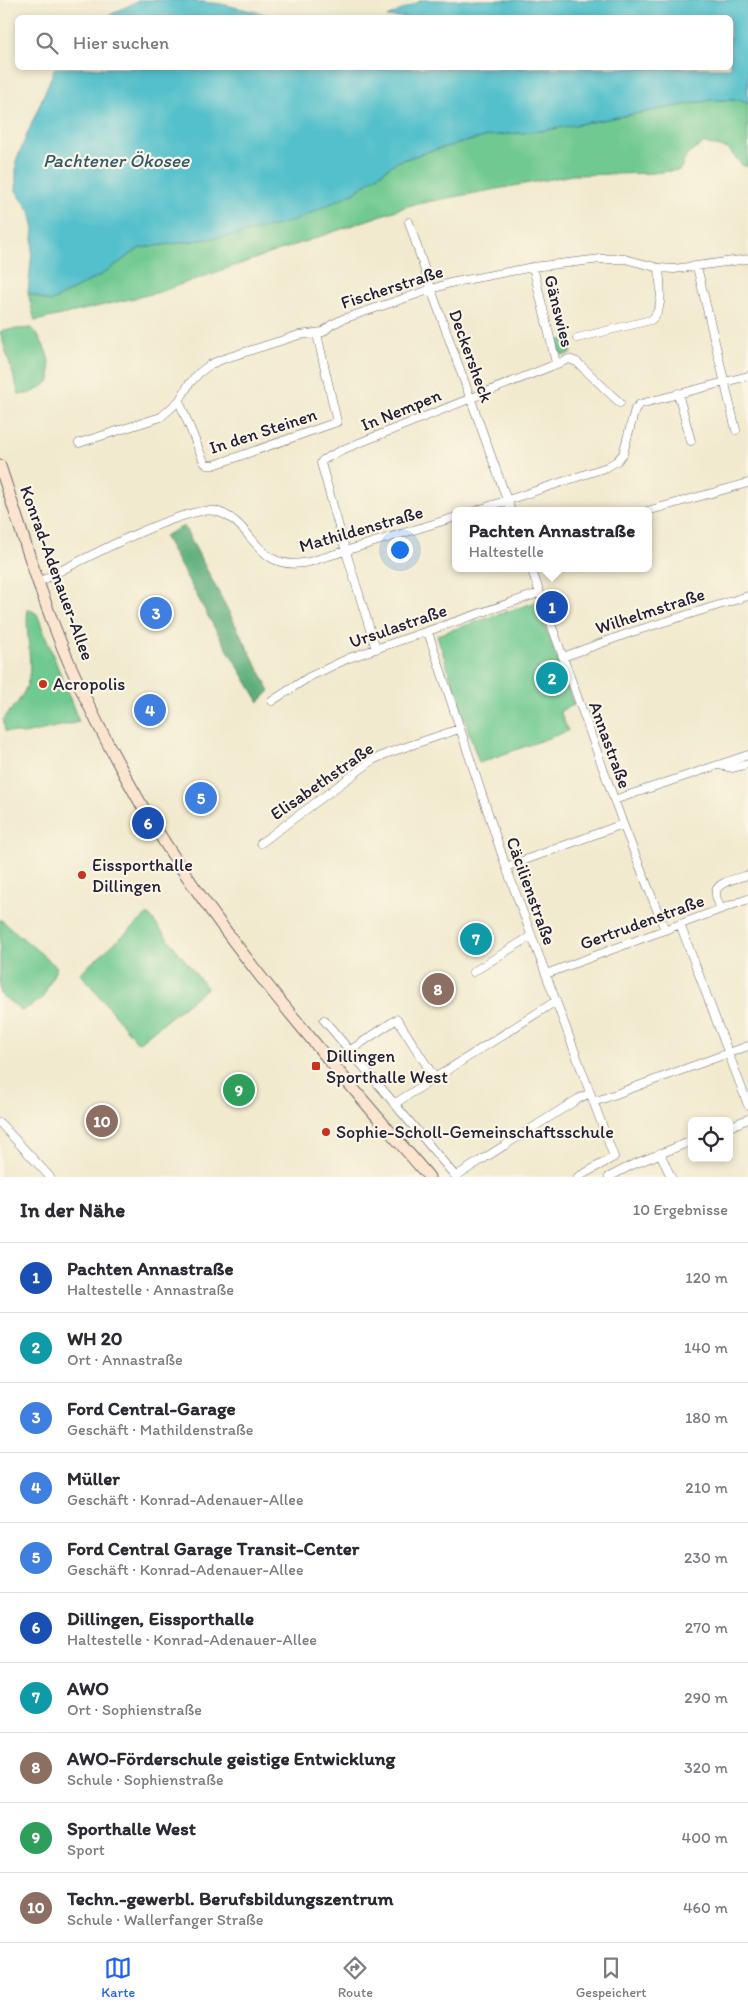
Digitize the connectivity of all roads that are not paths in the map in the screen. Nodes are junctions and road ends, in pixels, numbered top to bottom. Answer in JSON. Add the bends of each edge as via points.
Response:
{"nodes":[{"id":1,"x":409,"y":222,"type":"dead end"},
{"id":2,"x":748,"y":259,"type":"edge"},
{"id":3,"x":533,"y":267,"type":"junction"},
{"id":4,"x":698,"y":267,"type":"junction"},
{"id":5,"x":660,"y":268,"type":"junction"},
{"id":6,"x":431,"y":289,"type":"junction"},
{"id":7,"x":318,"y":334,"type":"junction"},
{"id":8,"x":578,"y":338,"type":"dead end"},
{"id":9,"x":556,"y":363,"type":"junction"},
{"id":10,"x":748,"y":376,"type":"edge"},
{"id":11,"x":726,"y":381,"type":"junction"},
{"id":12,"x":678,"y":393,"type":"junction"},
{"id":13,"x":470,"y":398,"type":"junction"},
{"id":14,"x":179,"y":401,"type":"junction"},
{"id":15,"x":620,"y":403,"type":"dead end"},
{"id":16,"x":736,"y":430,"type":"dead end"},
{"id":17,"x":690,"y":442,"type":"dead end"},
{"id":18,"x":79,"y":443,"type":"dead end"},
{"id":19,"x":0,"y":466,"type":"edge"},
{"id":20,"x":748,"y":483,"type":"edge"},
{"id":21,"x":507,"y":501,"type":"junction"},
{"id":22,"x":488,"y":507,"type":"edge"},
{"id":23,"x":509,"y":507,"type":"edge"},
{"id":24,"x":652,"y":510,"type":"edge"},
{"id":25,"x":452,"y":518,"type":"edge"},
{"id":26,"x":346,"y":552,"type":"junction"},
{"id":27,"x":532,"y":572,"type":"edge"},
{"id":28,"x":39,"y":582,"type":"junction"},
{"id":29,"x":539,"y":593,"type":"junction"},
{"id":30,"x":748,"y":596,"type":"edge"},
{"id":31,"x":428,"y":632,"type":"junction"},
{"id":32,"x":376,"y":649,"type":"junction"},
{"id":33,"x":563,"y":657,"type":"junction"},
{"id":34,"x":272,"y":701,"type":"dead end"},
{"id":35,"x":460,"y":729,"type":"junction"},
{"id":36,"x":748,"y":755,"type":"edge"},
{"id":37,"x":748,"y":764,"type":"edge"},
{"id":38,"x":718,"y":765,"type":"junction"},
{"id":39,"x":614,"y":800,"type":"junction"},
{"id":40,"x":624,"y":824,"type":"junction"},
{"id":41,"x":261,"y":843,"type":"dead end"},
{"id":42,"x":506,"y":867,"type":"junction"},
{"id":43,"x":748,"y":875,"type":"edge"},
{"id":44,"x":748,"y":899,"type":"edge"},
{"id":45,"x":721,"y":909,"type":"junction"},
{"id":46,"x":680,"y":924,"type":"junction"},
{"id":47,"x":665,"y":930,"type":"junction"},
{"id":48,"x":531,"y":936,"type":"junction"},
{"id":49,"x":473,"y":972,"type":"dead end"},
{"id":50,"x":546,"y":974,"type":"junction"},
{"id":51,"x":556,"y":1001,"type":"junction"},
{"id":52,"x":324,"y":1020,"type":"dead end"},
{"id":53,"x":748,"y":1046,"type":"edge"},
{"id":54,"x":349,"y":1051,"type":"junction"},
{"id":55,"x":729,"y":1052,"type":"junction"},
{"id":56,"x":434,"y":1077,"type":"junction"},
{"id":57,"x":590,"y":1092,"type":"junction"},
{"id":58,"x":594,"y":1102,"type":"junction"},
{"id":59,"x":394,"y":1104,"type":"junction"},
{"id":60,"x":748,"y":1104,"type":"edge"},
{"id":61,"x":748,"y":1120,"type":"edge"},
{"id":62,"x":0,"y":1123,"type":"edge"},
{"id":63,"x":733,"y":1126,"type":"edge"},
{"id":64,"x":688,"y":1142,"type":"edge"},
{"id":65,"x":660,"y":1153,"type":"junction"},
{"id":66,"x":50,"y":1177,"type":"edge"},
{"id":67,"x":429,"y":1177,"type":"edge"},
{"id":68,"x":456,"y":1177,"type":"edge"},
{"id":69,"x":578,"y":1177,"type":"edge"},
{"id":70,"x":609,"y":1177,"type":"edge"},
{"id":71,"x":671,"y":1177,"type":"edge"}],
"edges":[{"from":1,"to":6,"type":"street","name":"Deckersheck"},
{"from":2,"to":4,"type":"street","name":"Fischerstraße"},
{"from":3,"to":5,"type":"street","name":"Fischerstraße","via":[[625,259]]},
{"from":3,"to":6,"type":"street","name":"Fischerstraße"},
{"from":3,"to":9,"type":"street","name":"Gänswies"},
{"from":4,"to":5,"type":"street","name":"Fischerstraße"},
{"from":4,"to":11,"type":"street"},
{"from":5,"to":8,"type":"street","via":[[658,315],[651,320]]},
{"from":6,"to":7,"type":"street","name":"Fischerstraße","via":[[343,319]]},
{"from":6,"to":13,"type":"street","name":"Deckersheck"},
{"from":7,"to":14,"type":"street","name":"Fischerstraße","via":[[299,335],[211,364],[189,384]]},
{"from":7,"to":14,"type":"street","name":"In den Steinen","via":[[337,422],[208,465]]},
{"from":9,"to":13,"type":"street","name":"In Nempen"},
{"from":9,"to":15,"type":"street","via":[[569,359],[578,362]]},
{"from":10,"to":11,"type":"street"},
{"from":11,"to":12,"type":"street"},
{"from":11,"to":16,"type":"street"},
{"from":12,"to":17,"type":"street"},
{"from":12,"to":21,"type":"street","via":[[640,404],[635,409],[623,454],[617,461]]},
{"from":13,"to":21,"type":"street","name":"Deckersheck"},
{"from":13,"to":26,"type":"street","name":"In Nempen","via":[[326,457],[321,462]]},
{"from":14,"to":18,"type":"street","name":"Fischerstraße","via":[[161,416]]},
{"from":19,"to":28,"type":"street","name":"Konrad-Adenauer-Allee"},
{"from":20,"to":24,"type":"street"},
{"from":21,"to":22,"type":"street"},
{"from":21,"to":23,"type":"street"},
{"from":25,"to":26,"type":"street","name":"Mathildenstraße"},
{"from":26,"to":28,"type":"street","name":"Mathildenstraße","via":[[299,564],[281,563],[264,554],[226,515],[206,510],[180,517],[94,554]]},
{"from":26,"to":32,"type":"street"},
{"from":27,"to":29,"type":"street","name":"Annastraße"},
{"from":28,"to":67,"type":"street","name":"Konrad-Adenauer-Allee","via":[[85,696],[130,784],[174,857],[293,1018]]},
{"from":29,"to":31,"type":"street","name":"Ursulastraße"},
{"from":29,"to":33,"type":"street","name":"Annastraße"},
{"from":30,"to":33,"type":"street","name":"Wilhelmstraße"},
{"from":31,"to":32,"type":"street","name":"Ursulastraße"},
{"from":31,"to":35,"type":"street","name":"Cäcilienstraße"},
{"from":32,"to":34,"type":"street","name":"Ursulastraße","via":[[324,669]]},
{"from":33,"to":39,"type":"street","name":"Annastraße"},
{"from":35,"to":41,"type":"street","name":"Elisabethstraße","via":[[373,760]]},
{"from":35,"to":42,"type":"street","name":"Cäcilienstraße"},
{"from":36,"to":38,"type":"street"},
{"from":37,"to":38,"type":"street","via":[[733,768]]},
{"from":38,"to":39,"type":"street"},
{"from":39,"to":40,"type":"street","name":"Annastraße"},
{"from":40,"to":42,"type":"street"},
{"from":40,"to":47,"type":"street","name":"Annastraße"},
{"from":42,"to":48,"type":"street","name":"Cäcilienstraße"},
{"from":43,"to":45,"type":"street","name":"Gertrudenstraße","via":[[716,888]]},
{"from":44,"to":45,"type":"street","name":"Gertrudenstraße"},
{"from":45,"to":46,"type":"street","name":"Gertrudenstraße"},
{"from":46,"to":47,"type":"street","name":"Gertrudenstraße"},
{"from":46,"to":55,"type":"street"},
{"from":47,"to":50,"type":"street","name":"Gertrudenstraße"},
{"from":48,"to":49,"type":"street"},
{"from":48,"to":50,"type":"street","name":"Cäcilienstraße"},
{"from":50,"to":51,"type":"street","name":"Cäcilienstraße"},
{"from":51,"to":56,"type":"street"},
{"from":51,"to":57,"type":"street","name":"Cäcilienstraße"},
{"from":52,"to":54,"type":"street"},
{"from":53,"to":55,"type":"street"},
{"from":54,"to":56,"type":"street","via":[[397,1019]]},
{"from":54,"to":59,"type":"street"},
{"from":55,"to":58,"type":"street"},
{"from":55,"to":60,"type":"street"},
{"from":56,"to":59,"type":"street"},
{"from":57,"to":58,"type":"street","name":"Cäcilienstraße"},
{"from":57,"to":68,"type":"street"},
{"from":58,"to":69,"type":"street","name":"Cäcilienstraße","via":[[614,1157]]},
{"from":59,"to":68,"type":"street"},
{"from":61,"to":63,"type":"street"},
{"from":62,"to":66,"type":"street"},
{"from":64,"to":65,"type":"street"},
{"from":65,"to":70,"type":"street"},
{"from":65,"to":71,"type":"street"}]}
